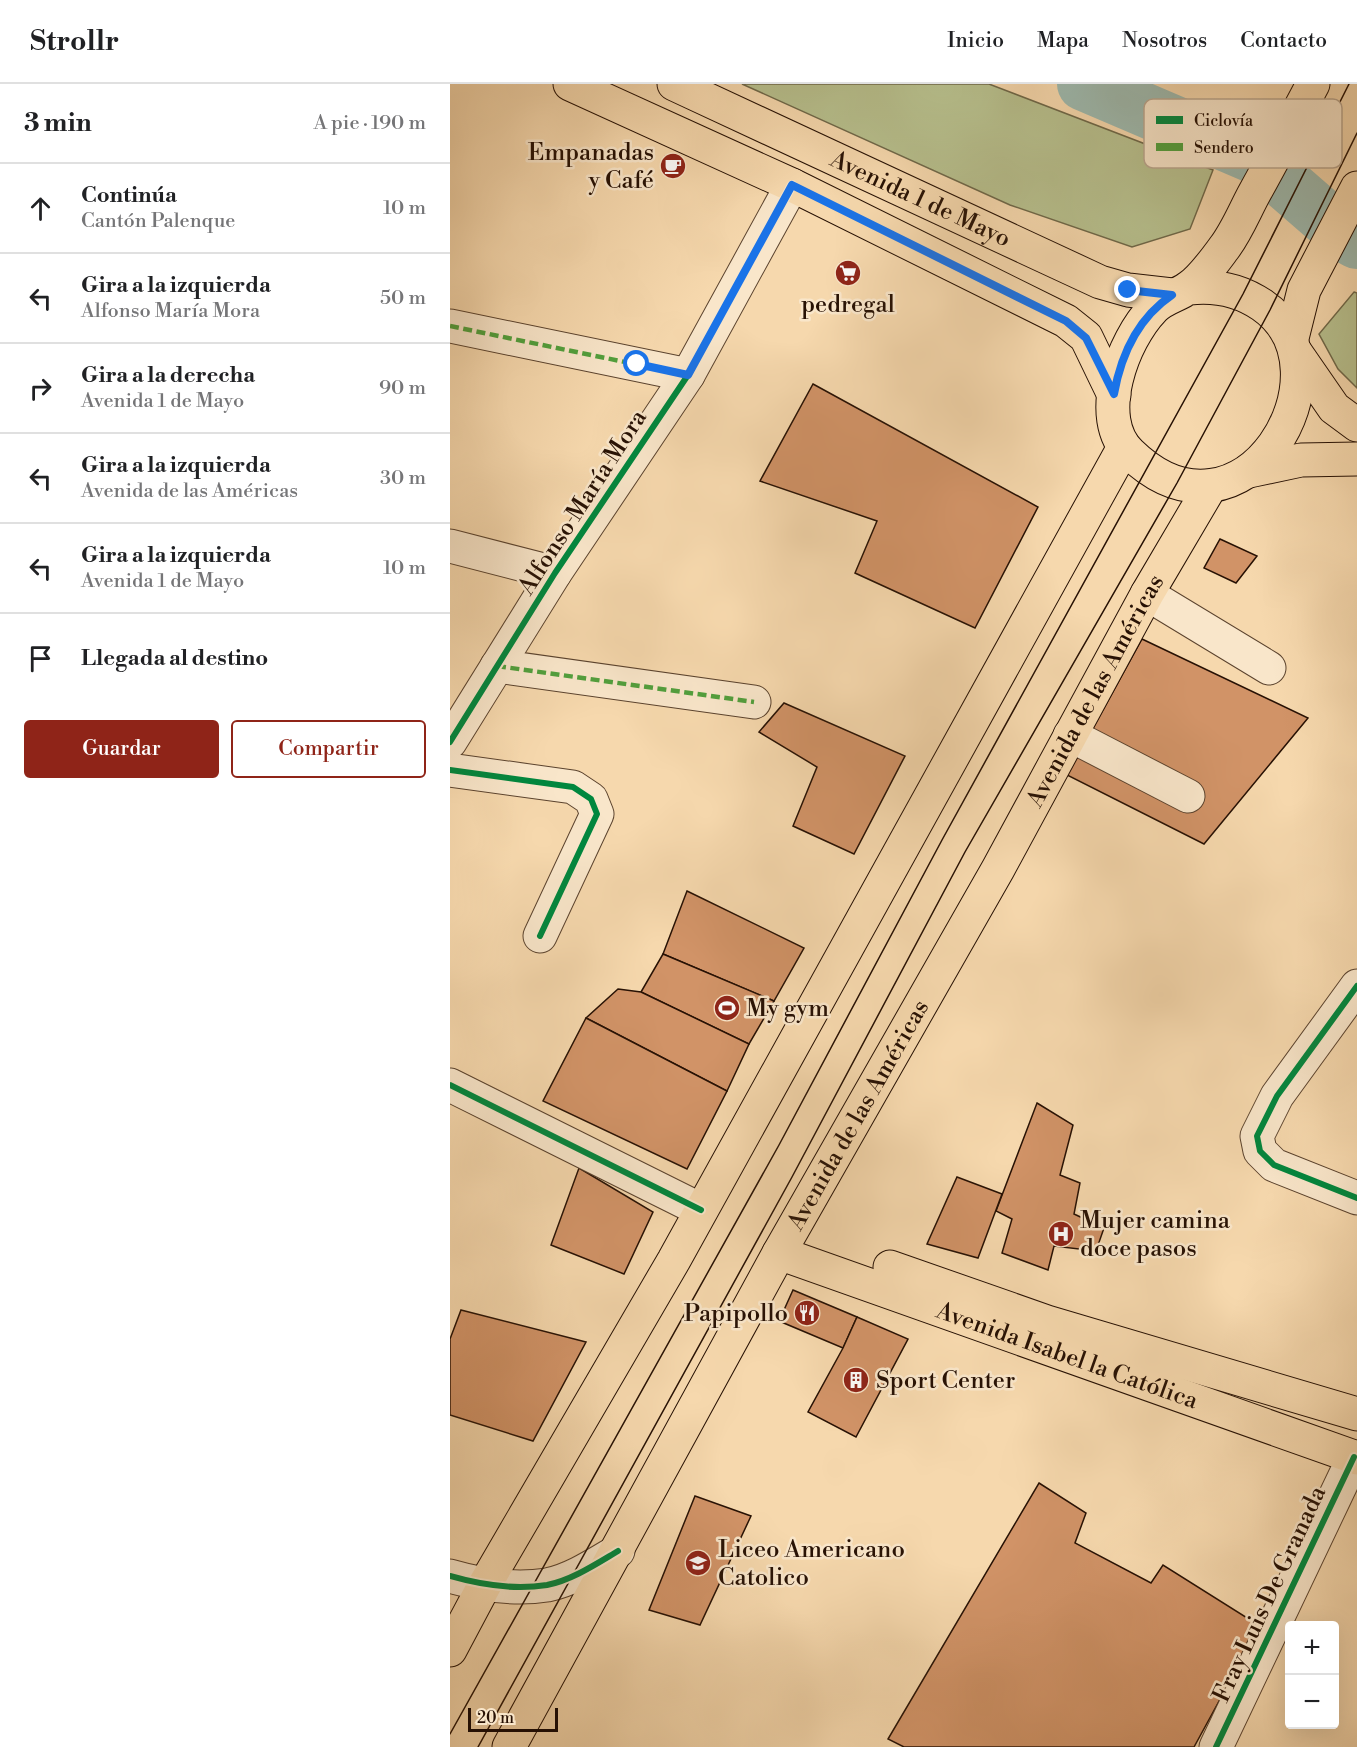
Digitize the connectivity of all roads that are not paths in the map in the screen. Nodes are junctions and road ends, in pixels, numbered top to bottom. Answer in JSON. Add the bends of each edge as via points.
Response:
{"nodes":[{"id":1,"x":570,"y":84,"type":"edge"},
{"id":2,"x":674,"y":84,"type":"edge"},
{"id":3,"x":1313,"y":84,"type":"edge"},
{"id":4,"x":1305,"y":99,"type":"edge"},
{"id":5,"x":1268,"y":168,"type":"edge"},
{"id":6,"x":792,"y":185,"type":"junction"},
{"id":7,"x":1357,"y":188,"type":"edge"},
{"id":8,"x":1180,"y":292,"type":"junction"},
{"id":9,"x":450,"y":326,"type":"edge"},
{"id":10,"x":1294,"y":346,"type":"junction"},
{"id":11,"x":688,"y":375,"type":"junction"},
{"id":12,"x":1114,"y":394,"type":"junction"},
{"id":13,"x":1357,"y":425,"type":"edge"},
{"id":14,"x":1124,"y":447,"type":"junction"},
{"id":15,"x":1357,"y":459,"type":"edge"},
{"id":16,"x":1250,"y":471,"type":"junction"},
{"id":17,"x":1210,"y":487,"type":"junction"},
{"id":18,"x":450,"y":546,"type":"edge"},
{"id":19,"x":555,"y":573,"type":"junction"},
{"id":20,"x":1147,"y":594,"type":"junction"},
{"id":21,"x":497,"y":666,"type":"junction"},
{"id":22,"x":1269,"y":668,"type":"dead end"},
{"id":23,"x":754,"y":702,"type":"dead end"},
{"id":24,"x":1070,"y":735,"type":"junction"},
{"id":25,"x":450,"y":742,"type":"edge"},
{"id":26,"x":450,"y":770,"type":"edge"},
{"id":27,"x":1188,"y":796,"type":"dead end"},
{"id":28,"x":540,"y":936,"type":"dead end"},
{"id":29,"x":1357,"y":986,"type":"edge"},
{"id":30,"x":450,"y":1085,"type":"edge"},
{"id":31,"x":1357,"y":1198,"type":"edge"},
{"id":32,"x":701,"y":1210,"type":"junction"},
{"id":33,"x":786,"y":1243,"type":"junction"},
{"id":34,"x":1357,"y":1414,"type":"edge"},
{"id":35,"x":1356,"y":1457,"type":"edge"},
{"id":36,"x":618,"y":1551,"type":"junction"},
{"id":37,"x":450,"y":1576,"type":"edge"},
{"id":38,"x":484,"y":1586,"type":"junction"},
{"id":39,"x":450,"y":1650,"type":"edge"},
{"id":40,"x":509,"y":1747,"type":"edge"},
{"id":41,"x":1216,"y":1747,"type":"edge"}],
"edges":[{"from":1,"to":6,"type":"main road","name":"Avenida 1 de Mayo"},
{"from":2,"to":8,"type":"main road","name":"Avenida 1 de Mayo","via":[[1100,282],[1128,290]]},
{"from":3,"to":4,"type":"main road"},
{"from":5,"to":8,"type":"main road","via":[[1232,235]]},
{"from":6,"to":11,"type":"street","name":"Alfonso María Mora"},
{"from":6,"to":12,"type":"main road","name":"Avenida 1 de Mayo","via":[[1066,321],[1086,338]]},
{"from":7,"to":10,"type":"main road","via":[[1304,290]]},
{"from":8,"to":10,"type":"main road","via":[[1223,288],[1243,294],[1270,310]]},
{"from":8,"to":12,"type":"main road","via":[[1148,315],[1118,369]]},
{"from":9,"to":11,"type":"street"},
{"from":10,"to":13,"type":"main road","via":[[1334,408]]},
{"from":10,"to":16,"type":"main road","via":[[1298,384],[1286,428]]},
{"from":11,"to":19,"type":"street","name":"Alfonso María Mora"},
{"from":12,"to":14,"type":"main road","via":[[1116,427]]},
{"from":14,"to":17,"type":"main road","via":[[1146,469],[1161,477]]},
{"from":14,"to":32,"type":"main road"},
{"from":15,"to":16,"type":"main road","via":[[1301,460]]},
{"from":16,"to":17,"type":"main road","via":[[1230,483]]},
{"from":17,"to":20,"type":"main road","name":"Avenida de las Américas"},
{"from":18,"to":19,"type":"street"},
{"from":19,"to":21,"type":"street","name":"Alfonso María Mora"},
{"from":20,"to":22,"type":"street"},
{"from":20,"to":24,"type":"main road","name":"Avenida de las Américas"},
{"from":21,"to":23,"type":"street"},
{"from":21,"to":25,"type":"street","name":"Alfonso María Mora"},
{"from":24,"to":27,"type":"street"},
{"from":24,"to":33,"type":"main road","name":"Avenida de las Américas"},
{"from":26,"to":28,"type":"street","via":[[573,787],[591,800],[597,813]]},
{"from":29,"to":31,"type":"street","via":[[1277,1096],[1257,1136],[1260,1151],[1274,1165]]},
{"from":30,"to":32,"type":"street"},
{"from":32,"to":38,"type":"main road"},
{"from":33,"to":34,"type":"main road","name":"Avenida Isabel la Católica"},
{"from":33,"to":35,"type":"main road","name":"Avenida Isabel la Católica"},
{"from":33,"to":36,"type":"main road","name":"Avenida de las Américas"},
{"from":35,"to":41,"type":"street","name":"Fray Luis De Granada"},
{"from":36,"to":38,"type":"street","via":[[547,1585]]},
{"from":36,"to":40,"type":"main road","name":"Avenida de las Américas"},
{"from":37,"to":38,"type":"street"},
{"from":38,"to":39,"type":"main road"}]}
